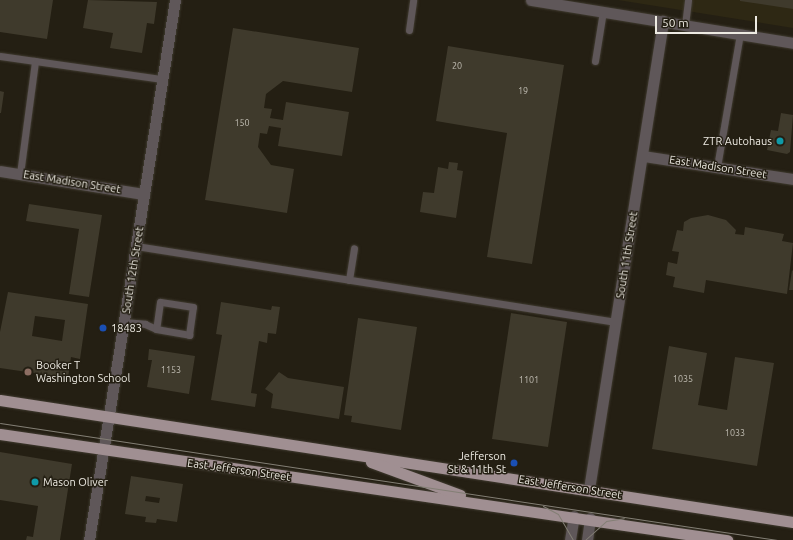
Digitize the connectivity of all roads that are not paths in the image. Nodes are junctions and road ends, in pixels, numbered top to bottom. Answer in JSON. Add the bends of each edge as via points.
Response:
{"nodes":[{"id":1,"x":175,"y":0,"type":"edge"},
{"id":2,"x":413,"y":0,"type":"edge"},
{"id":3,"x":531,"y":0,"type":"edge"},
{"id":4,"x":688,"y":0,"type":"edge"},
{"id":5,"x":603,"y":11,"type":"junction"},
{"id":6,"x":662,"y":21,"type":"junction"},
{"id":7,"x":685,"y":24,"type":"junction"},
{"id":8,"x":409,"y":30,"type":"dead end"},
{"id":9,"x":740,"y":34,"type":"junction"},
{"id":10,"x":793,"y":43,"type":"edge"},
{"id":11,"x":0,"y":56,"type":"edge"},
{"id":12,"x":35,"y":61,"type":"junction"},
{"id":13,"x":595,"y":61,"type":"dead end"},
{"id":14,"x":162,"y":79,"type":"junction"},
{"id":15,"x":643,"y":156,"type":"junction"},
{"id":16,"x":717,"y":167,"type":"junction"},
{"id":17,"x":0,"y":171,"type":"edge"},
{"id":18,"x":20,"y":174,"type":"junction"},
{"id":19,"x":793,"y":179,"type":"edge"},
{"id":20,"x":144,"y":194,"type":"junction"},
{"id":21,"x":136,"y":246,"type":"junction"},
{"id":22,"x":354,"y":248,"type":"dead end"},
{"id":23,"x":349,"y":280,"type":"junction"},
{"id":24,"x":124,"y":322,"type":"junction"},
{"id":25,"x":616,"y":322,"type":"junction"},
{"id":26,"x":156,"y":329,"type":"junction"},
{"id":27,"x":0,"y":400,"type":"edge"},
{"id":28,"x":110,"y":417,"type":"junction"},
{"id":29,"x":0,"y":434,"type":"edge"},
{"id":30,"x":105,"y":450,"type":"junction"},
{"id":31,"x":348,"y":454,"type":"junction"},
{"id":32,"x":588,"y":489,"type":"junction"},
{"id":33,"x":479,"y":502,"type":"junction"},
{"id":34,"x":574,"y":516,"type":"junction"},
{"id":35,"x":590,"y":518,"type":"junction"},
{"id":36,"x":793,"y":522,"type":"edge"},
{"id":37,"x":89,"y":540,"type":"edge"},
{"id":38,"x":570,"y":540,"type":"edge"},
{"id":39,"x":587,"y":540,"type":"edge"},
{"id":40,"x":727,"y":540,"type":"edge"}],
"edges":[{"from":1,"to":14,"type":"street","name":"South 12th Street"},
{"from":2,"to":8,"type":"lane"},
{"from":3,"to":5,"type":"street"},
{"from":4,"to":7,"type":"lane"},
{"from":5,"to":6,"type":"street"},
{"from":5,"to":13,"type":"lane"},
{"from":6,"to":7,"type":"street"},
{"from":6,"to":15,"type":"street","name":"South 11th Street"},
{"from":7,"to":9,"type":"street"},
{"from":9,"to":10,"type":"street"},
{"from":9,"to":16,"type":"lane"},
{"from":11,"to":12,"type":"lane"},
{"from":12,"to":14,"type":"lane"},
{"from":12,"to":18,"type":"lane"},
{"from":14,"to":20,"type":"street","name":"South 12th Street"},
{"from":15,"to":16,"type":"street","name":"East Madison Street"},
{"from":15,"to":25,"type":"street","name":"South 11th Street"},
{"from":16,"to":19,"type":"street","name":"East Madison Street"},
{"from":17,"to":18,"type":"street","name":"East Madison Street"},
{"from":18,"to":20,"type":"street","name":"East Madison Street"},
{"from":20,"to":21,"type":"street","name":"South 12th Street"},
{"from":21,"to":23,"type":"lane"},
{"from":21,"to":24,"type":"street","name":"South 12th Street"},
{"from":22,"to":23,"type":"lane"},
{"from":23,"to":25,"type":"lane"},
{"from":24,"to":26,"type":"lane","via":[[145,324]]},
{"from":24,"to":28,"type":"street","name":"South 12th Street"},
{"from":25,"to":32,"type":"street","name":"South 11th Street"},
{"from":26,"to":26,"type":"lane","via":[[189,335],[193,308],[160,302]]},
{"from":27,"to":28,"type":"main road","name":"East Jefferson Street"},
{"from":28,"to":30,"type":"street","name":"South 12th Street"},
{"from":28,"to":31,"type":"main road","name":"East Jefferson Street"},
{"from":29,"to":30,"type":"main road","name":"East Jefferson Street"},
{"from":30,"to":33,"type":"main road","name":"East Jefferson Street"},
{"from":30,"to":37,"type":"street","name":"South 12th Street"},
{"from":31,"to":32,"type":"main road","name":"East Jefferson Street"},
{"from":31,"to":33,"type":"main road","name":"East Jefferson Street"},
{"from":32,"to":36,"type":"main road","name":"East Jefferson Street"},
{"from":33,"to":34,"type":"main road","name":"East Jefferson Street"},
{"from":34,"to":35,"type":"main road","name":"East Jefferson Street"},
{"from":34,"to":38,"type":"street"},
{"from":35,"to":39,"type":"street"},
{"from":35,"to":40,"type":"main road","name":"East Jefferson Street"}]}
